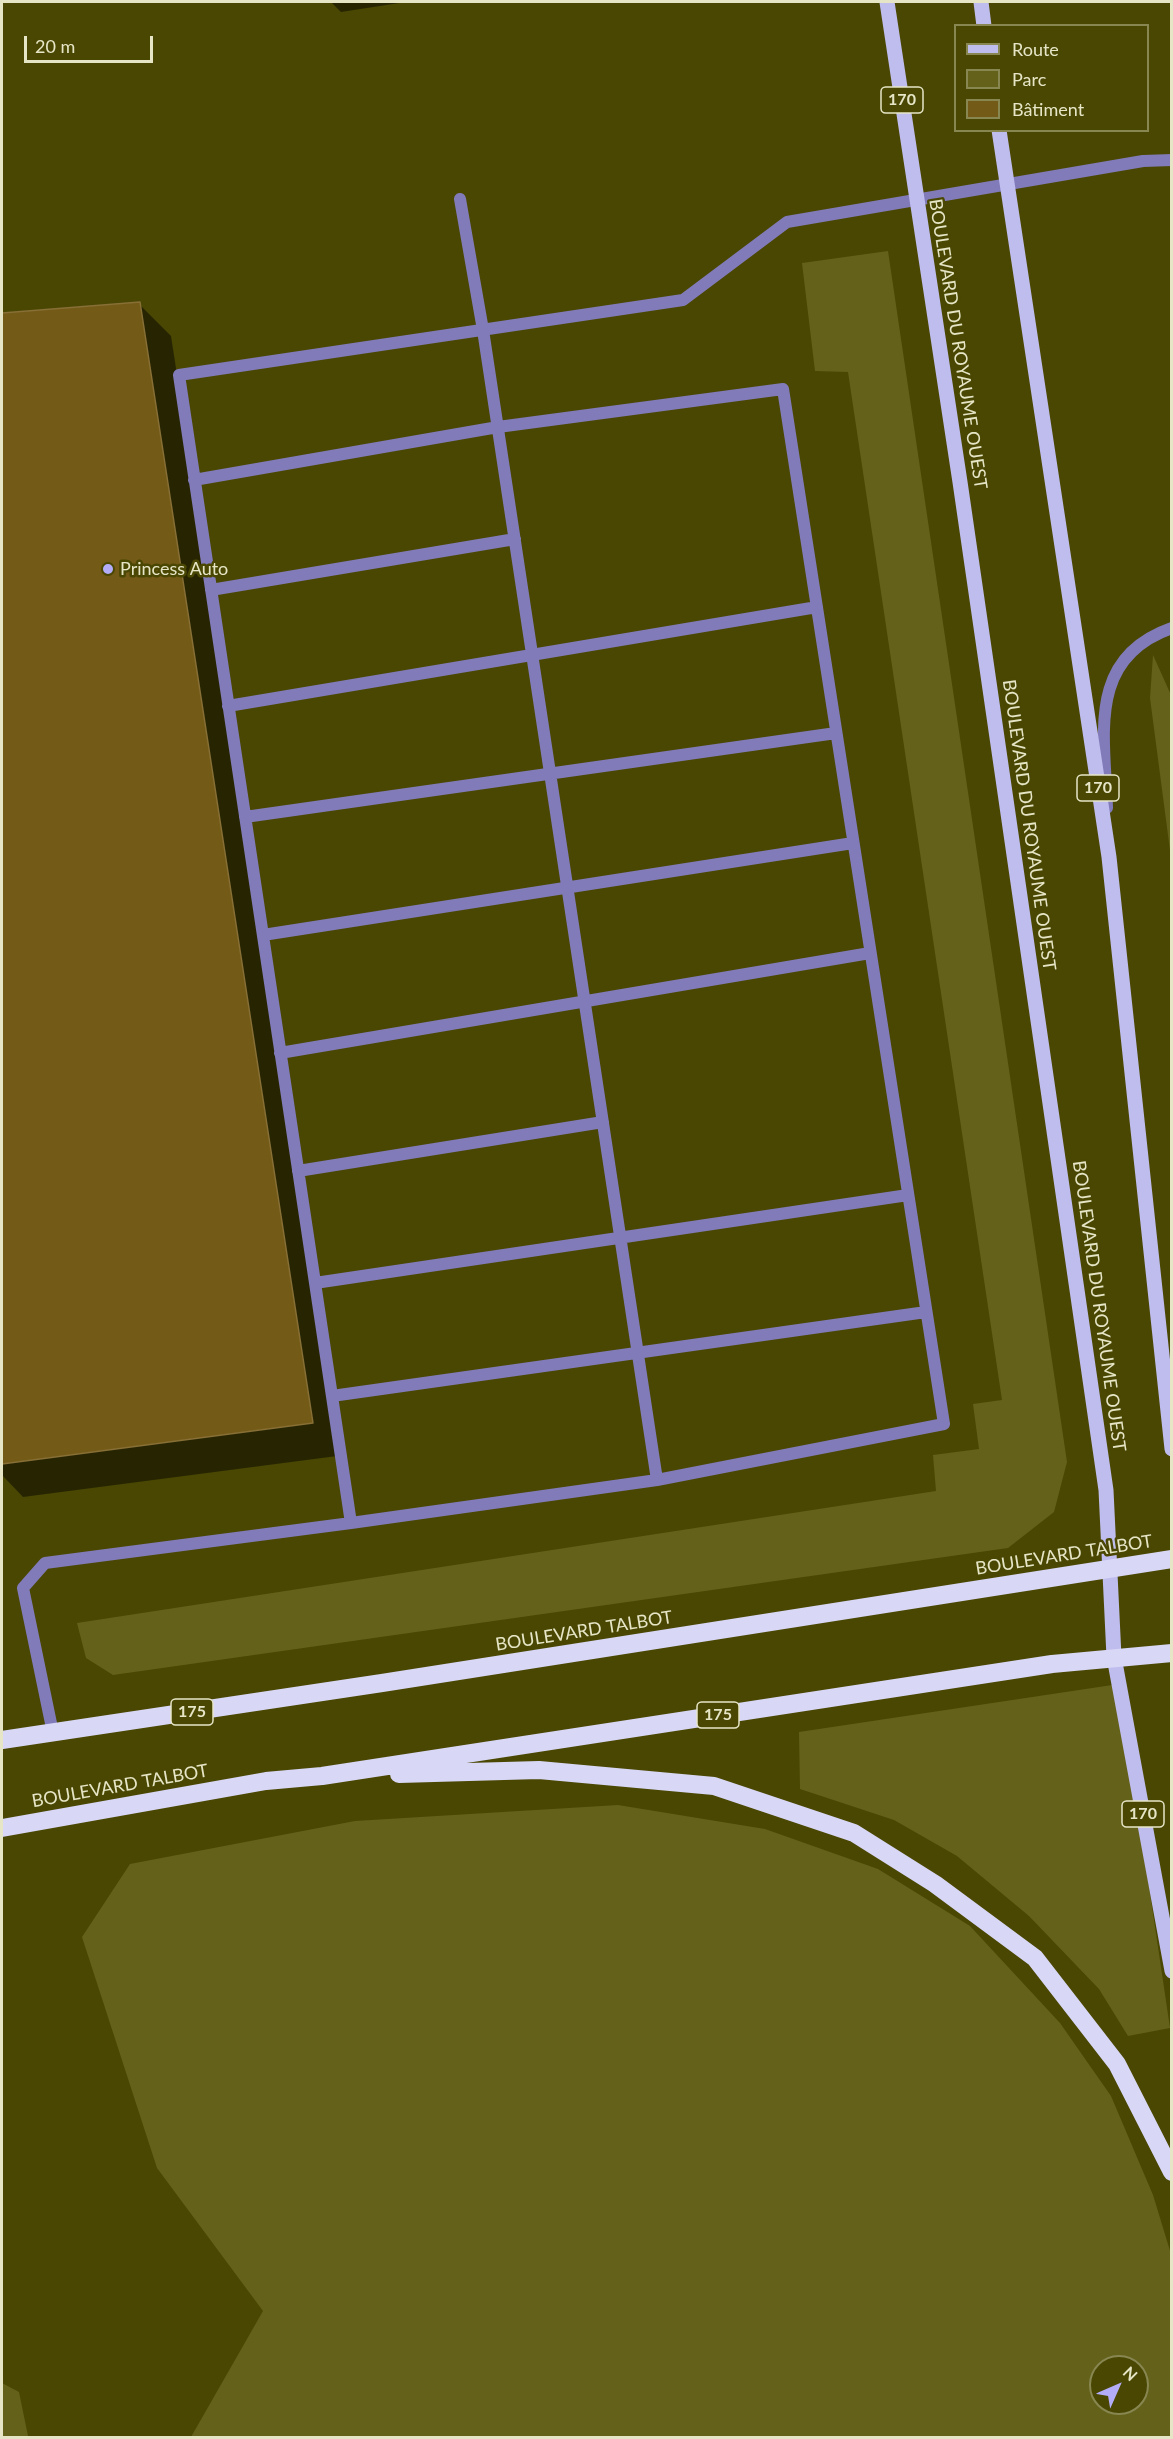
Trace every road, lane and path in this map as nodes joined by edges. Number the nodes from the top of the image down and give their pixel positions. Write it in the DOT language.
graph roads {
  1 [pos="886,2"];
  2 [pos="981,2"];
  3 [pos="984,24"];
  4 [pos="999,132"];
  5 [pos="1172,160"];
  6 [pos="1007,184"];
  7 [pos="917,198"];
  8 [pos="460,199"];
  9 [pos="483,330"];
  10 [pos="498,427"];
  11 [pos="194,480"];
  12 [pos="515,539"];
  13 [pos="211,590"];
  14 [pos="816,607"];
  15 [pos="1172,628"];
  16 [pos="532,655"];
  17 [pos="228,706"];
  18 [pos="836,733"];
  19 [pos="550,774"];
  20 [pos="245,817"];
  21 [pos="853,843"];
  22 [pos="1109,857"];
  23 [pos="568,888"];
  24 [pos="262,935"];
  25 [pos="870,953"];
  26 [pos="585,1002"];
  27 [pos="280,1053"];
  28 [pos="603,1122"];
  29 [pos="298,1171"];
  30 [pos="908,1195"];
  31 [pos="621,1237"];
  32 [pos="315,1283"];
  33 [pos="926,1312"];
  34 [pos="638,1353"];
  35 [pos="332,1396"];
  36 [pos="1172,1449"];
  37 [pos="657,1480"];
  38 [pos="351,1523"];
  39 [pos="1172,1558"];
  40 [pos="1109,1569"];
  41 [pos="1172,1653"];
  42 [pos="1114,1657"];
  43 [pos="53,1732"];
  44 [pos="2,1740"];
  45 [pos="322,1776"];
  46 [pos="2,1828"];
  47 [pos="1172,1971"];
  48 [pos="1172,2172"];
  1 -- 7 [label="main road, BOULEVARD DU ROYAUME OUEST / 170"];
  2 -- 3 [label="main road"];
  4 -- 6 [label="main road, 170"];
  5 -- 6 [label="lane"];
  6 -- 7 [label="lane"];
  6 -- 22 [label="main road, 170"];
  7 -- 9 [label="lane"];
  7 -- 40 [label="main road, BOULEVARD DU ROYAUME OUEST / 170"];
  8 -- 9 [label="lane"];
  9 -- 10 [label="lane"];
  9 -- 11 [label="lane"];
  10 -- 11 [label="lane"];
  10 -- 12 [label="lane"];
  10 -- 14 [label="lane"];
  11 -- 13 [label="lane"];
  12 -- 13 [label="lane"];
  12 -- 16 [label="lane"];
  13 -- 17 [label="lane"];
  14 -- 16 [label="lane"];
  14 -- 18 [label="lane"];
  15 -- 22 [label="lane"];
  16 -- 17 [label="lane"];
  16 -- 19 [label="lane"];
  17 -- 20 [label="lane"];
  18 -- 19 [label="lane"];
  18 -- 21 [label="lane"];
  19 -- 20 [label="lane"];
  19 -- 23 [label="lane"];
  20 -- 24 [label="lane"];
  21 -- 23 [label="lane"];
  21 -- 25 [label="lane"];
  22 -- 36 [label="main road, 170"];
  23 -- 24 [label="lane"];
  23 -- 26 [label="lane"];
  24 -- 27 [label="lane"];
  25 -- 26 [label="lane"];
  25 -- 30 [label="lane"];
  26 -- 27 [label="lane"];
  26 -- 28 [label="lane"];
  27 -- 29 [label="lane"];
  28 -- 29 [label="lane"];
  28 -- 31 [label="lane"];
  29 -- 32 [label="lane"];
  30 -- 31 [label="lane"];
  30 -- 33 [label="lane"];
  31 -- 32 [label="lane"];
  31 -- 34 [label="lane"];
  32 -- 35 [label="lane"];
  33 -- 34 [label="lane"];
  33 -- 37 [label="lane"];
  34 -- 35 [label="lane"];
  34 -- 37 [label="lane"];
  35 -- 38 [label="lane"];
  37 -- 38 [label="lane"];
  38 -- 43 [label="lane"];
  39 -- 40 [label="highway, BOULEVARD TALBOT / 175"];
  40 -- 42 [label="main road, BOULEVARD DU ROYAUME OUEST / 170"];
  40 -- 43 [label="highway, BOULEVARD TALBOT / 175"];
  41 -- 42 [label="highway, BOULEVARD TALBOT / 175"];
  42 -- 45 [label="highway, BOULEVARD TALBOT / 175"];
  42 -- 47 [label="main road, 170"];
  43 -- 44 [label="highway, BOULEVARD TALBOT / 175"];
  45 -- 46 [label="highway, BOULEVARD TALBOT / 175"];
  45 -- 48 [label="highway"];
}
